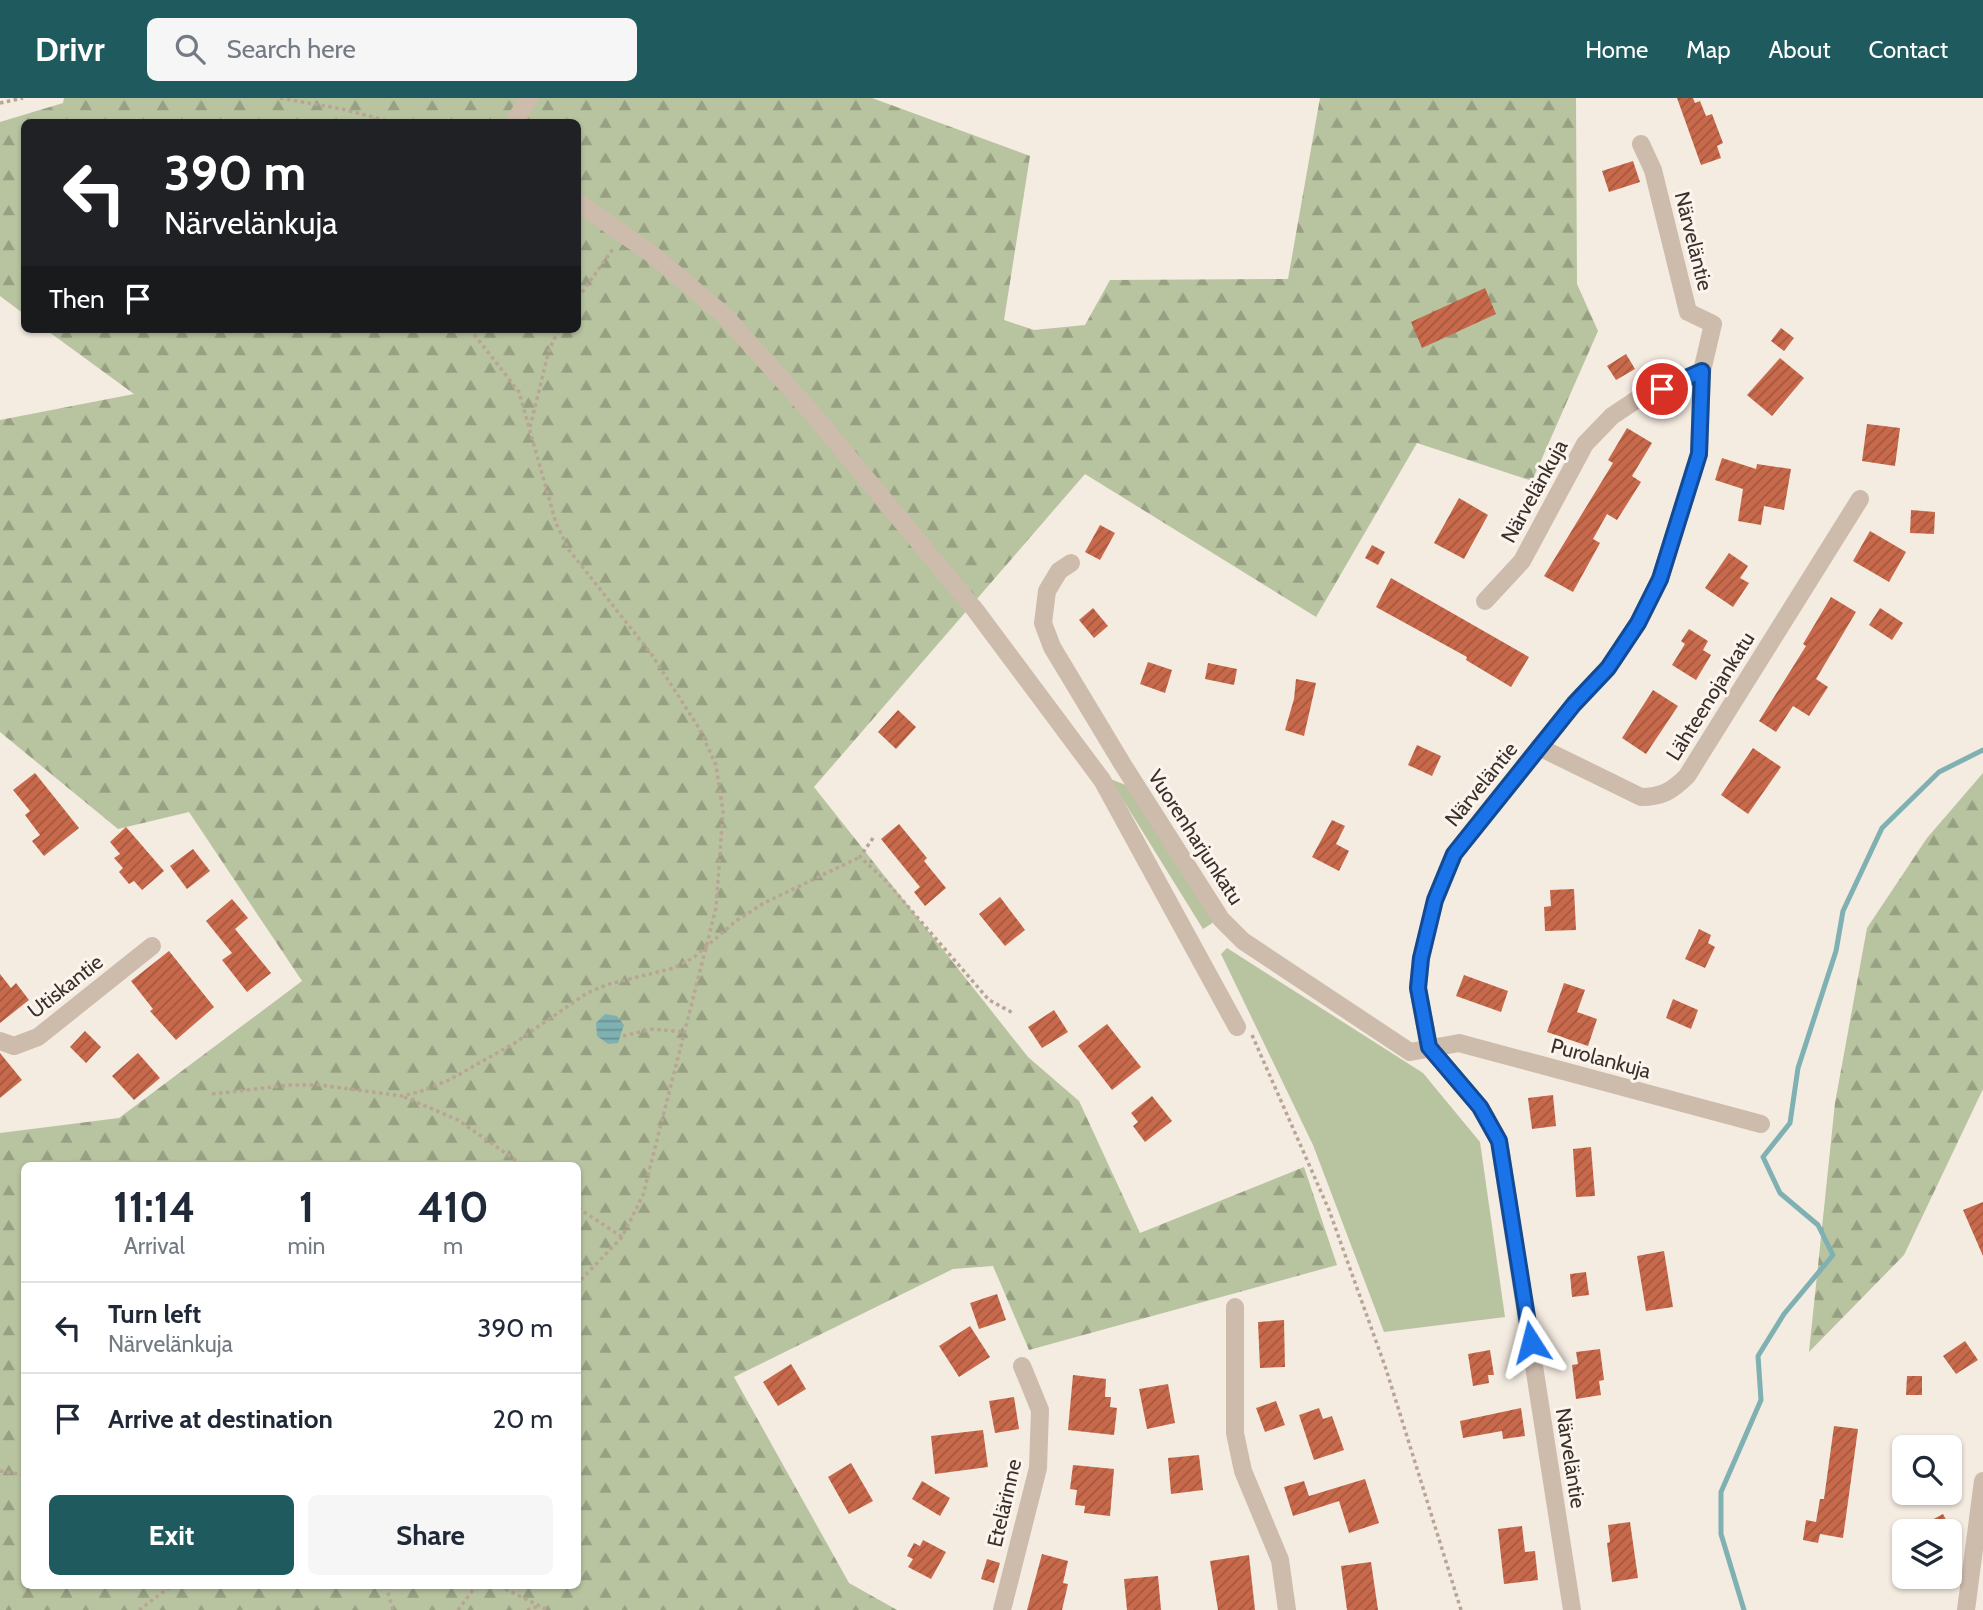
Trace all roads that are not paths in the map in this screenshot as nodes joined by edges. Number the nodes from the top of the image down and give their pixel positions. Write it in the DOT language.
graph roads {
  1 [pos="529,98"];
  2 [pos="516,119"];
  3 [pos="1641,144"];
  4 [pos="581,206"];
  5 [pos="1702,371"];
  6 [pos="1860,499"];
  7 [pos="1071,563"];
  8 [pos="1485,601"];
  9 [pos="1539,747"];
  10 [pos="152,946"];
  11 [pos="1245,1031"];
  12 [pos="0,1041"];
  13 [pos="1429,1047"];
  14 [pos="1761,1124"];
  15 [pos="1235,1307"];
  16 [pos="1022,1366"];
  17 [pos="1983,1482"];
  18 [pos="1002,1610"];
  19 [pos="1287,1610"];
  20 [pos="1572,1610"];
  21 [pos="1966,1610"];
  1 -- 2 [label="street"];
  3 -- 5 [label="street, Närveläntie"];
  4 -- 11 [label="street"];
  5 -- 8 [label="street, Närvelänkuja"];
  5 -- 9 [label="street, Närveläntie"];
  6 -- 9 [label="street, Lähteenojankatu"];
  7 -- 13 [label="street, Vuorenharjunkatu"];
  9 -- 13 [label="street, Närveläntie"];
  10 -- 12 [label="street, Utiskantie"];
  13 -- 14 [label="street, Purolankuja"];
  13 -- 20 [label="street, Närveläntie"];
  15 -- 19 [label="street"];
  16 -- 18 [label="street, Etelärinne"];
  17 -- 21 [label="street"];
}
